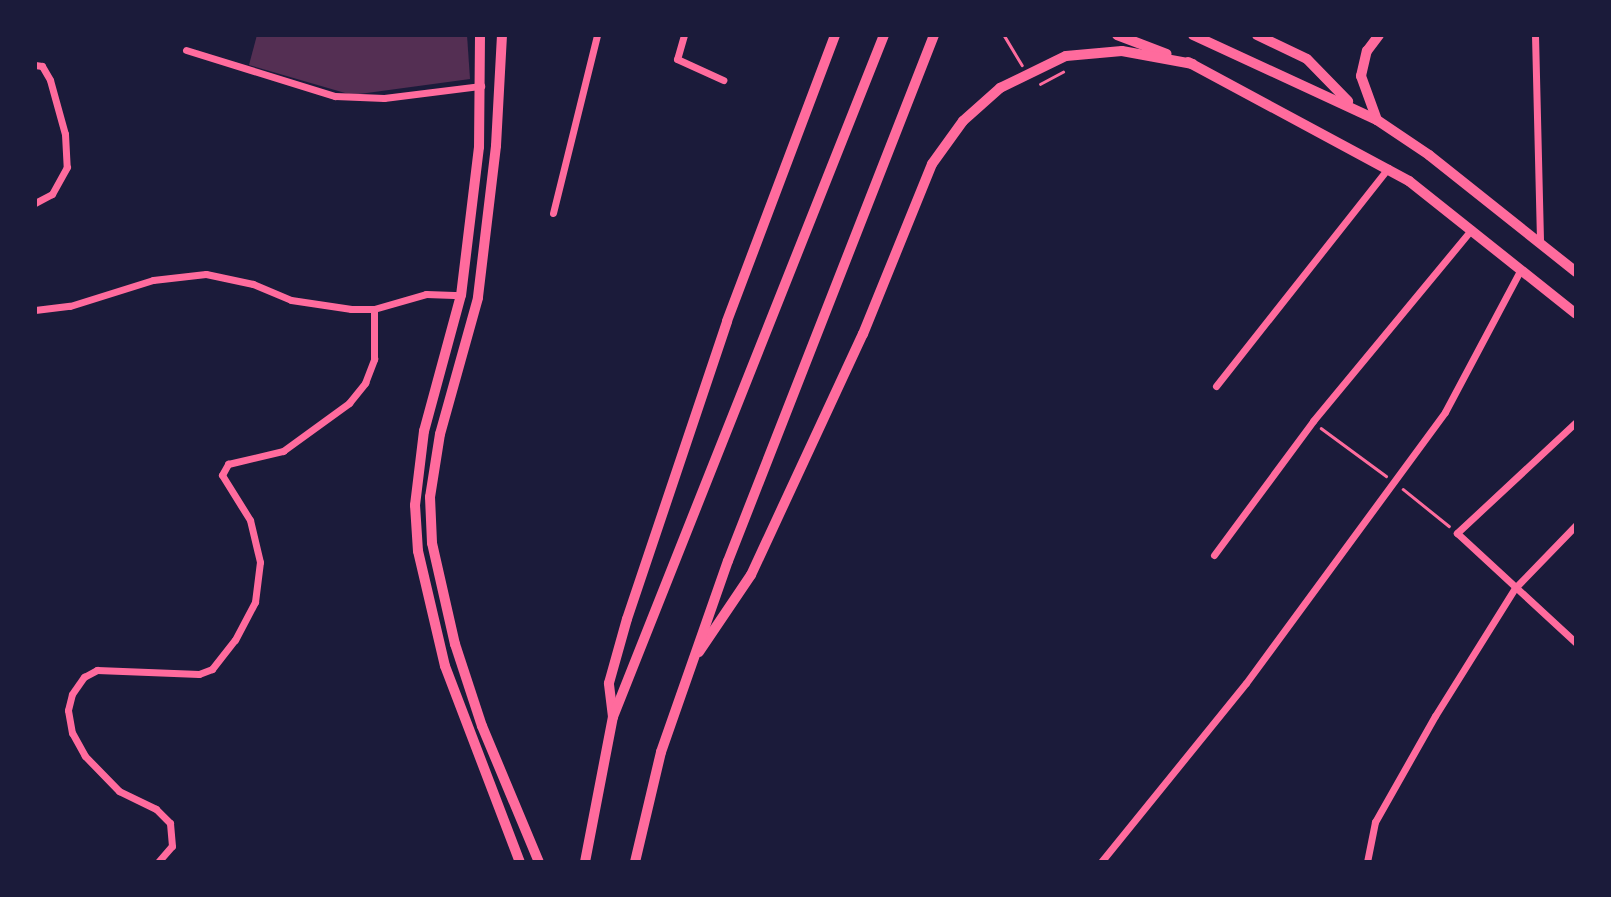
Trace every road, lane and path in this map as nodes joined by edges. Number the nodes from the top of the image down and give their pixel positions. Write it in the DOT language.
graph roads {
  1 [pos="480,35"];
  2 [pos="502,35"];
  3 [pos="597,35"];
  4 [pos="684,35"];
  5 [pos="835,35"];
  6 [pos="884,35"];
  7 [pos="1004,35"];
  8 [pos="1117,35"];
  9 [pos="1193,35"];
  10 [pos="1257,35"];
  11 [pos="1379,35"];
  12 [pos="1535,35"];
  13 [pos="933,40"];
  14 [pos="186,50"];
  15 [pos="1193,64"];
  16 [pos="35,65"];
  17 [pos="1064,75"];
  18 [pos="1028,76"];
  19 [pos="723,80"];
  20 [pos="481,86"];
  21 [pos="1034,87"];
  22 [pos="1353,105"];
  23 [pos="1377,120"];
  24 [pos="1388,168"];
  25 [pos="35,202"];
  26 [pos="553,213"];
  27 [pos="1472,228"];
  28 [pos="1540,242"];
  29 [pos="1521,269"];
  30 [pos="1576,272"];
  31 [pos="461,295"];
  32 [pos="374,309"];
  33 [pos="35,310"];
  34 [pos="1576,314"];
  35 [pos="1216,386"];
  36 [pos="1313,421"];
  37 [pos="1576,422"];
  38 [pos="1394,482"];
  39 [pos="1576,525"];
  40 [pos="1457,533"];
  41 [pos="1213,555"];
  42 [pos="1515,588"];
  43 [pos="1576,643"];
  44 [pos="699,652"];
  45 [pos="613,717"];
  46 [pos="158,862"];
  47 [pos="520,862"];
  48 [pos="539,862"];
  49 [pos="584,862"];
  50 [pos="635,862"];
  51 [pos="1101,862"];
  52 [pos="1367,862"];
  1 -- 20 [label="main road"];
  2 -- 48 [label="main road"];
  3 -- 26 [label="street"];
  4 -- 19 [label="street"];
  5 -- 45 [label="main road"];
  6 -- 45 [label="main road"];
  7 -- 18 [label="path"];
  8 -- 15 [label="main road"];
  9 -- 22 [label="main road"];
  10 -- 22 [label="main road"];
  11 -- 23 [label="main road"];
  12 -- 28 [label="street"];
  13 -- 44 [label="main road"];
  14 -- 20 [label="street"];
  15 -- 24 [label="main road"];
  15 -- 44 [label="main road"];
  16 -- 25 [label="street"];
  17 -- 21 [label="path"];
  20 -- 31 [label="main road"];
  22 -- 23 [label="main road"];
  23 -- 28 [label="main road"];
  24 -- 27 [label="main road"];
  24 -- 35 [label="street"];
  27 -- 29 [label="main road"];
  27 -- 36 [label="street"];
  28 -- 30 [label="main road"];
  29 -- 34 [label="main road"];
  29 -- 38 [label="street"];
  31 -- 32 [label="street"];
  31 -- 47 [label="main road"];
  32 -- 33 [label="street"];
  32 -- 46 [label="street"];
  36 -- 38 [label="path"];
  36 -- 41 [label="street"];
  37 -- 40 [label="street"];
  38 -- 40 [label="path"];
  38 -- 51 [label="street"];
  39 -- 42 [label="street"];
  40 -- 42 [label="street"];
  42 -- 43 [label="street"];
  42 -- 52 [label="street"];
  44 -- 50 [label="main road"];
  45 -- 49 [label="main road"];
}
